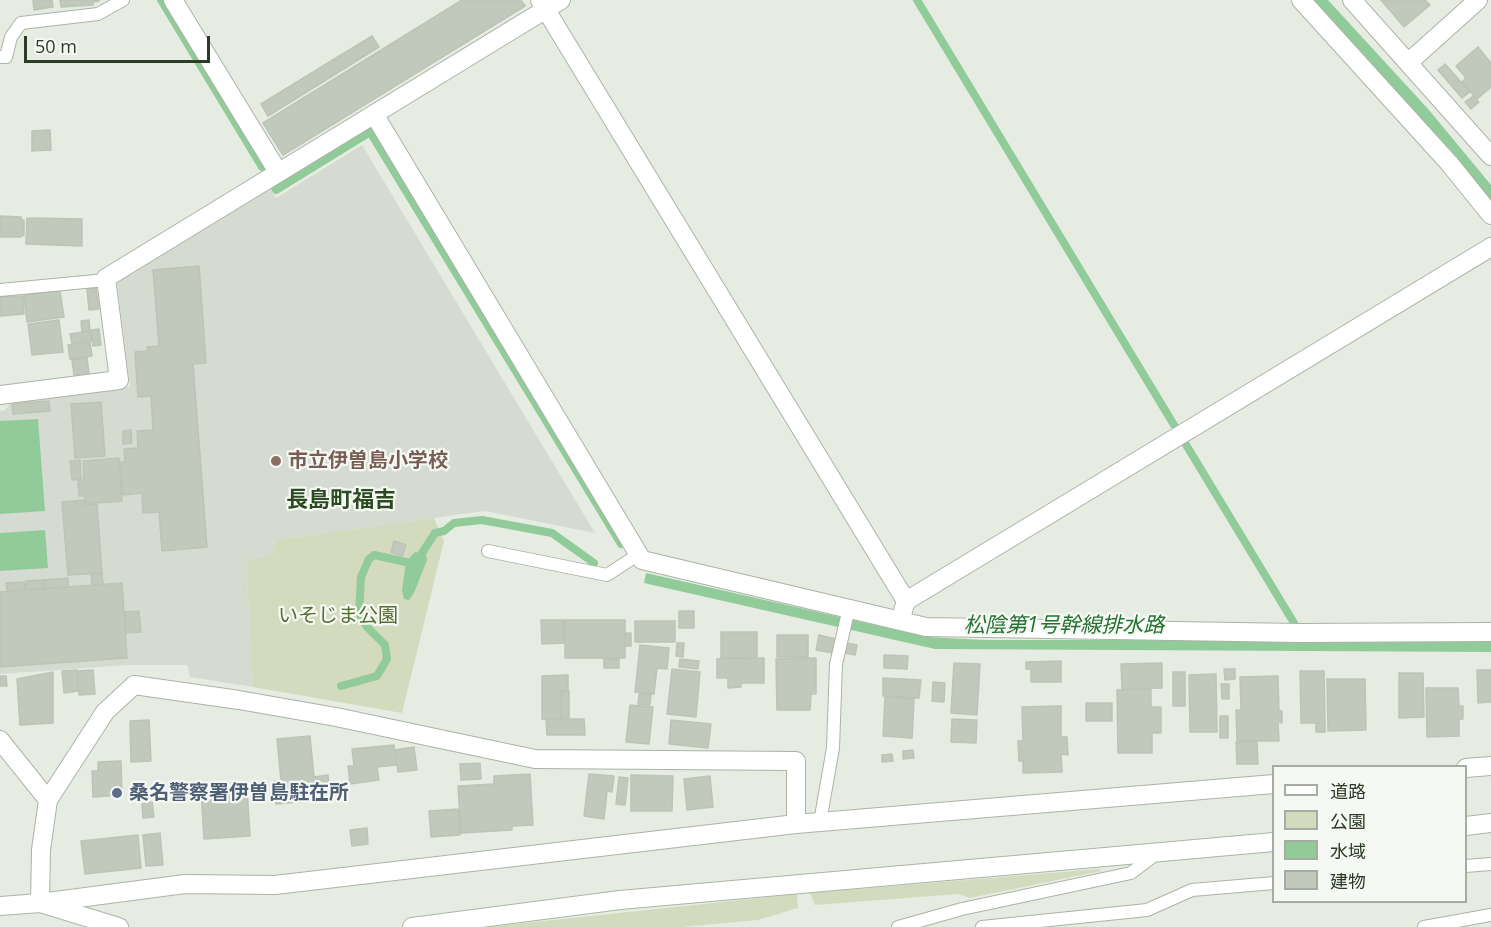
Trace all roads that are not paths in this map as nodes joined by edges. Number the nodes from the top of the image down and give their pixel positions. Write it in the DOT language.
graph roads {
  1 [pos="123,0"];
  2 [pos="173,0"];
  3 [pos="1301,0"];
  4 [pos="1352,0"];
  5 [pos="1478,0"];
  6 [pos="549,3"];
  7 [pos="0,57"];
  8 [pos="1409,62"];
  9 [pos="374,114"];
  10 [pos="1491,156"];
  11 [pos="278,172"];
  12 [pos="1491,214"];
  13 [pos="1491,247"];
  14 [pos="106,280"];
  15 [pos="0,290"];
  16 [pos="0,395"];
  17 [pos="488,551"];
  18 [pos="639,554"];
  19 [pos="906,601"];
  20 [pos="848,612"];
  21 [pos="900,621"];
  22 [pos="1491,632"];
  23 [pos="0,740"];
  24 [pos="1491,766"];
  25 [pos="1467,768"];
  26 [pos="1272,784"];
  27 [pos="48,800"];
  28 [pos="820,822"];
  29 [pos="1491,823"];
  30 [pos="796,824"];
  31 [pos="1467,826"];
  32 [pos="1272,842"];
  33 [pos="1160,851"];
  34 [pos="1491,864"];
  35 [pos="1467,867"];
  36 [pos="1272,883"];
  37 [pos="40,903"];
  38 [pos="0,906"];
  39 [pos="1491,915"];
  40 [pos="119,927"];
  41 [pos="412,927"];
  42 [pos="898,927"];
  43 [pos="982,927"];
  44 [pos="1424,927"];
  1 -- 7 [label="lane"];
  2 -- 11 [label="street"];
  3 -- 12 [label="street"];
  4 -- 8 [label="street"];
  5 -- 8 [label="street"];
  6 -- 9 [label="street"];
  6 -- 19 [label="street"];
  8 -- 10 [label="street"];
  9 -- 11 [label="street"];
  9 -- 18 [label="street"];
  11 -- 14 [label="street"];
  13 -- 19 [label="street"];
  14 -- 15 [label="lane"];
  14 -- 16 [label="street"];
  17 -- 18 [label="lane"];
  18 -- 20 [label="street"];
  19 -- 21 [label="street"];
  20 -- 21 [label="street"];
  20 -- 28 [label="lane"];
  21 -- 22 [label="street"];
  23 -- 27 [label="street"];
  24 -- 25 [label="street"];
  26 -- 28 [label="street"];
  27 -- 30 [label="street"];
  27 -- 37 [label="street"];
  28 -- 30 [label="street"];
  29 -- 31 [label="street"];
  30 -- 37 [label="street"];
  32 -- 33 [label="street"];
  33 -- 41 [label="street"];
  33 -- 42 [label="lane"];
  34 -- 35 [label="lane"];
  36 -- 43 [label="lane"];
  37 -- 38 [label="street"];
  37 -- 40 [label="street"];
  39 -- 44 [label="lane"];
}
